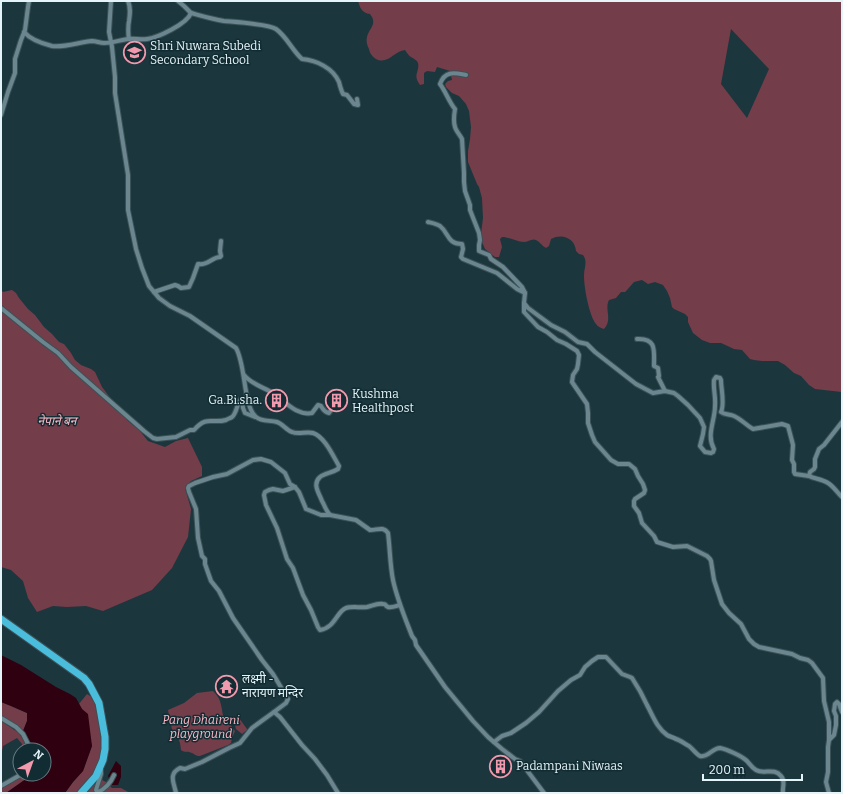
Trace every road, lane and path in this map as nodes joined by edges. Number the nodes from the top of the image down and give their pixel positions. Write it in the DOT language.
graph roads {
  1 [pos="29,1"];
  2 [pos="111,1"];
  3 [pos="128,1"];
  4 [pos="178,1"];
  5 [pos="191,13"];
  6 [pos="24,32"];
  7 [pos="129,39"];
  8 [pos="110,42"];
  9 [pos="466,75"];
  10 [pos="357,99"];
  11 [pos="1,115"];
  12 [pos="428,222"];
  13 [pos="221,241"];
  14 [pos="154,292"];
  15 [pos="525,293"];
  16 [pos="524,303"];
  17 [pos="1,308"];
  18 [pos="637,339"];
  19 [pos="244,375"];
  20 [pos="665,391"];
  21 [pos="332,410"];
  22 [pos="256,417"];
  23 [pos="842,422"];
  24 [pos="809,476"];
  25 [pos="295,487"];
  26 [pos="842,497"];
  27 [pos="330,515"];
  28 [pos="400,605"];
  29 [pos="1,619"];
  30 [pos="274,712"];
  31 [pos="842,712"];
  32 [pos="1,718"];
  33 [pos="830,740"];
  34 [pos="26,742"];
  35 [pos="494,742"];
  36 [pos="103,760"];
  37 [pos="114,775"];
  38 [pos="12,780"];
  39 [pos="1,786"];
  40 [pos="82,793"];
  41 [pos="176,793"];
  42 [pos="338,793"];
  43 [pos="544,793"];
  44 [pos="783,793"];
  45 [pos="829,793"];
  1 -- 6 [label="street"];
  2 -- 8 [label="street"];
  3 -- 7 [label="street"];
  4 -- 5 [label="street"];
  5 -- 7 [label="street"];
  5 -- 10 [label="street"];
  6 -- 8 [label="street"];
  6 -- 11 [label="street"];
  7 -- 8 [label="street"];
  8 -- 14 [label="street"];
  9 -- 15 [label="street"];
  12 -- 15 [label="street"];
  13 -- 14 [label="street"];
  14 -- 19 [label="street"];
  15 -- 16 [label="street"];
  16 -- 20 [label="street"];
  16 -- 33 [label="street"];
  17 -- 22 [label="street"];
  18 -- 20 [label="street"];
  19 -- 21 [label="street"];
  19 -- 22 [label="street"];
  20 -- 24 [label="street"];
  22 -- 27 [label="street"];
  23 -- 24 [label="street"];
  24 -- 26 [label="street"];
  25 -- 27 [label="street"];
  25 -- 28 [label="street"];
  25 -- 30 [label="street"];
  27 -- 28 [label="street"];
  28 -- 35 [label="street"];
  29 -- 36 [label="highway"];
  30 -- 41 [label="street"];
  30 -- 42 [label="street"];
  31 -- 33 [label="street"];
  32 -- 34 [label="street"];
  33 -- 45 [label="street"];
  35 -- 43 [label="street"];
  35 -- 44 [label="street"];
  36 -- 37 [label="street"];
  36 -- 40 [label="highway"];
  38 -- 39 [label="street"];
}
